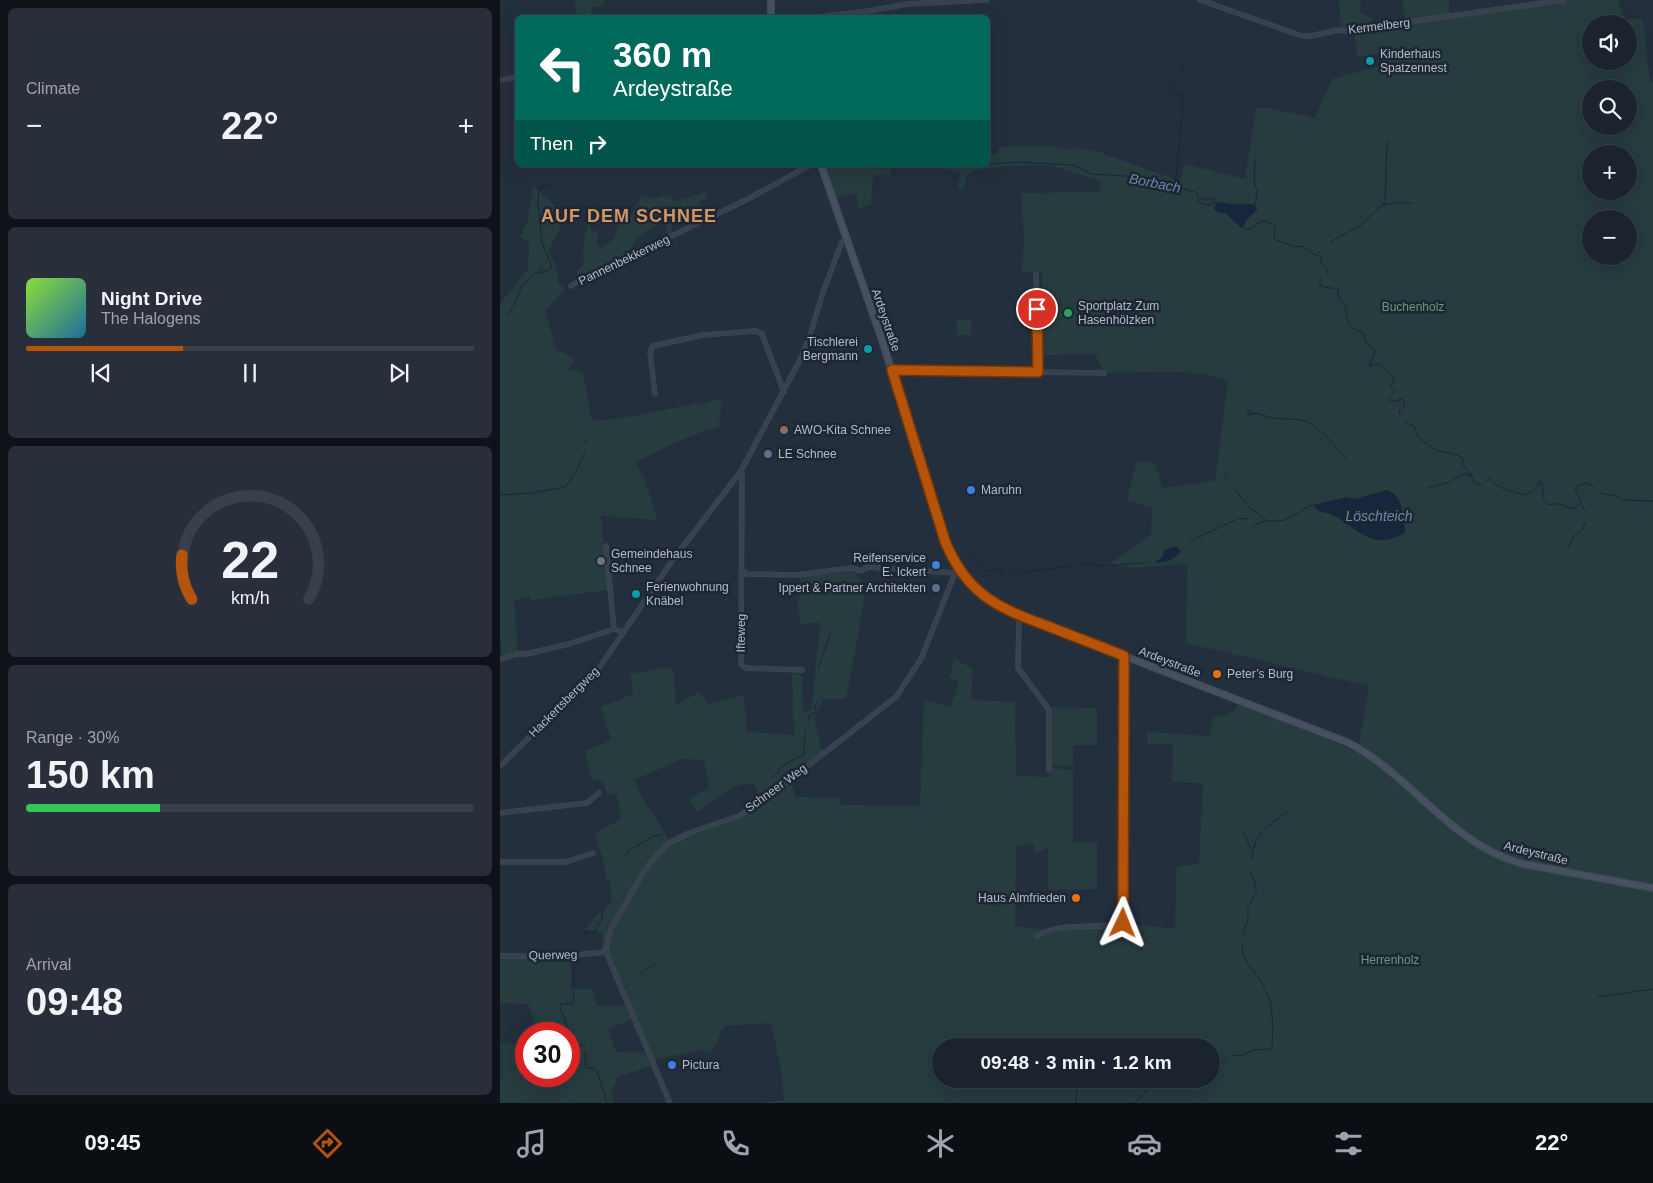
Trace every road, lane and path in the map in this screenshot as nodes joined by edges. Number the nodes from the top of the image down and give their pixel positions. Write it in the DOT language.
graph roads {
  1 [pos="771,0"];
  2 [pos="988,0"];
  3 [pos="1200,0"];
  4 [pos="1564,0"];
  5 [pos="771,15"];
  6 [pos="836,15"];
  7 [pos="515,78"];
  8 [pos="500,80"];
  9 [pos="806,167"];
  10 [pos="822,167"];
  11 [pos="847,240"];
  12 [pos="1036,274"];
  13 [pos="571,286"];
  14 [pos="892,370"];
  15 [pos="1038,372"];
  16 [pos="1104,373"];
  17 [pos="784,392"];
  18 [pos="655,394"];
  19 [pos="741,471"];
  20 [pos="606,546"];
  21 [pos="742,570"];
  22 [pos="957,571"];
  23 [pos="1021,616"];
  24 [pos="614,629"];
  25 [pos="622,632"];
  26 [pos="1124,656"];
  27 [pos="501,659"];
  28 [pos="802,670"];
  29 [pos="500,766"];
  30 [pos="1049,770"];
  31 [pos="599,793"];
  32 [pos="500,813"];
  33 [pos="592,853"];
  34 [pos="500,862"];
  35 [pos="1653,888"];
  36 [pos="1037,936"];
  37 [pos="606,952"];
  38 [pos="500,956"];
  39 [pos="670,1103"];
  1 -- 5 [label="main road"];
  2 -- 6 [label="street"];
  3 -- 4 [label="street, Kermelberg"];
  7 -- 8 [label="street"];
  9 -- 13 [label="street, Pannenbekkerweg"];
  10 -- 11 [label="main road, Ardeystraße"];
  11 -- 14 [label="main road, Ardeystraße"];
  11 -- 17 [label="street, Hackertsbergweg"];
  12 -- 15 [label="street"];
  14 -- 15 [label="street"];
  14 -- 22 [label="main road, Ardeystraße"];
  15 -- 16 [label="street"];
  17 -- 18 [label="street"];
  17 -- 19 [label="street, Hackertsbergweg"];
  19 -- 21 [label="street"];
  19 -- 25 [label="street, Hackertsbergweg"];
  20 -- 24 [label="street"];
  21 -- 22 [label="street"];
  21 -- 28 [label="street, Ifteweg"];
  22 -- 23 [label="main road, Ardeystraße"];
  22 -- 37 [label="street, Schneer Weg"];
  23 -- 26 [label="main road, Ardeystraße"];
  23 -- 30 [label="street"];
  24 -- 25 [label="street"];
  24 -- 27 [label="street"];
  25 -- 29 [label="street, Hackertsbergweg"];
  26 -- 35 [label="main road, Ardeystraße"];
  26 -- 36 [label="street"];
  31 -- 32 [label="street"];
  33 -- 34 [label="street"];
  37 -- 38 [label="street, Querweg"];
  37 -- 39 [label="street"];
}
